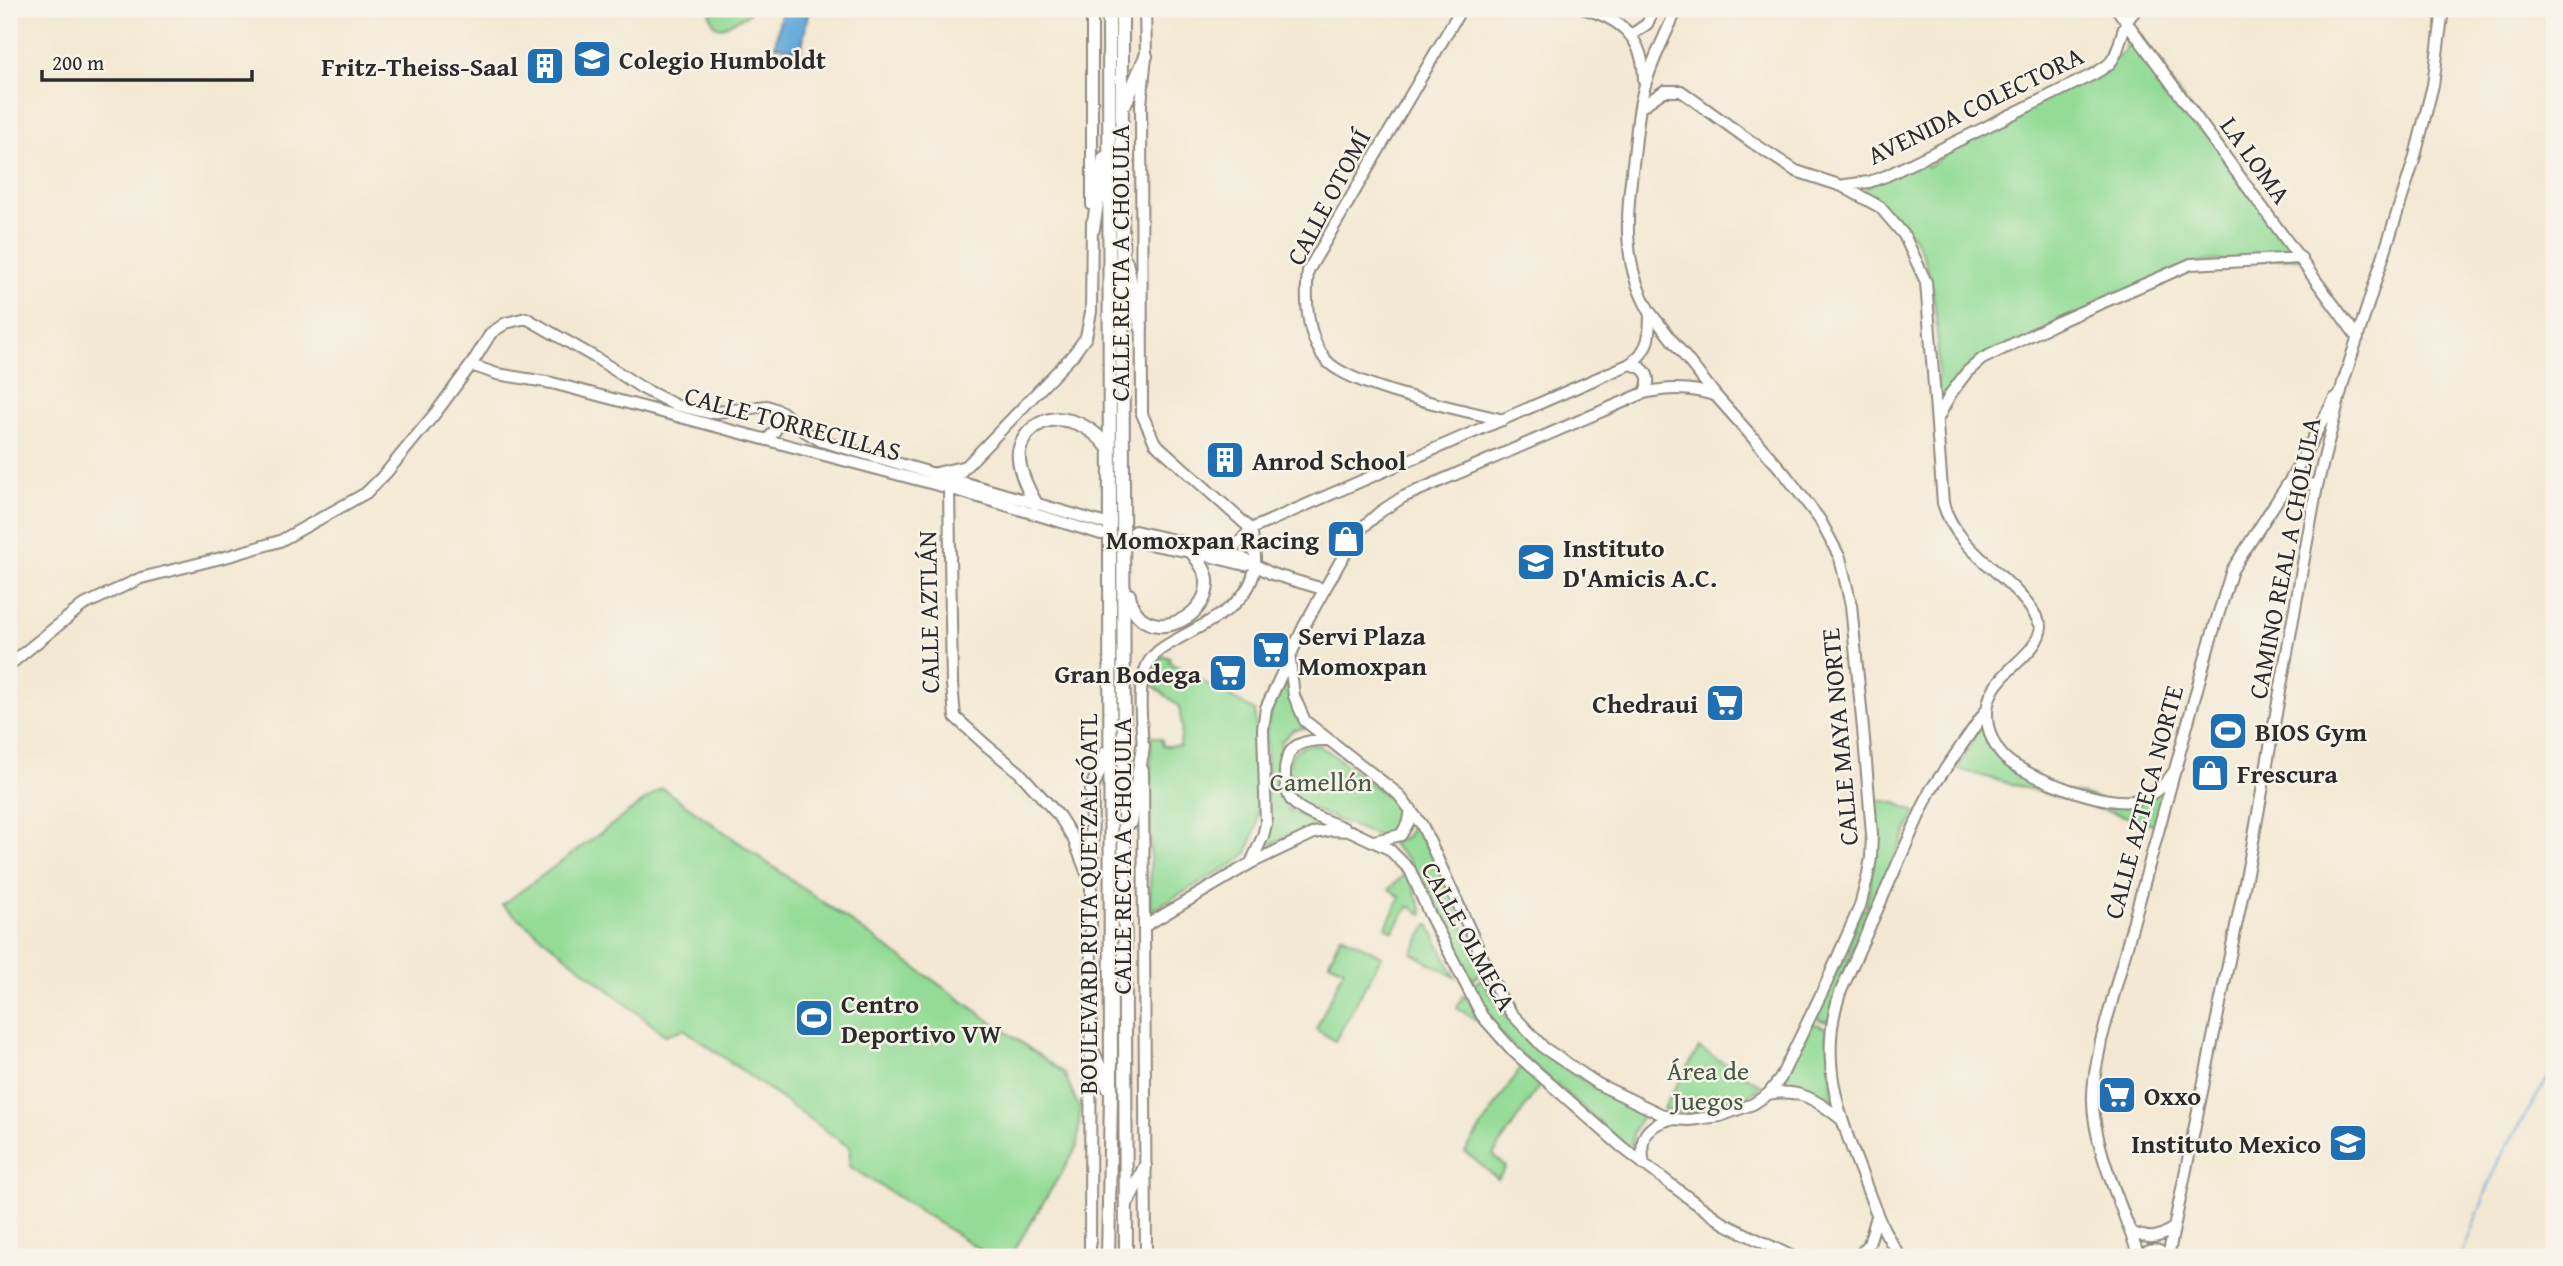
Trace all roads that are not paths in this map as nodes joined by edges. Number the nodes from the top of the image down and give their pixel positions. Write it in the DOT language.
graph roads {
  1 [pos="1092,9"];
  2 [pos="1102,9"];
  3 [pos="1109,9"];
  4 [pos="1122,9"];
  5 [pos="1145,9"];
  6 [pos="1461,9"];
  7 [pos="1585,9"];
  8 [pos="1654,9"];
  9 [pos="1677,9"];
  10 [pos="2117,9"];
  11 [pos="2443,9"];
  12 [pos="2134,10"];
  13 [pos="2125,20"];
  14 [pos="1631,35"];
  15 [pos="1109,38"];
  16 [pos="1146,56"];
  17 [pos="1644,86"];
  18 [pos="1641,107"];
  19 [pos="1122,111"];
  20 [pos="1110,119"];
  21 [pos="1842,186"];
  22 [pos="1093,229"];
  23 [pos="1121,239"];
  24 [pos="2301,258"];
  25 [pos="1650,312"];
  26 [pos="1141,327"];
  27 [pos="2358,338"];
  28 [pos="1630,364"];
  29 [pos="471,365"];
  30 [pos="2343,383"];
  31 [pos="1644,393"];
  32 [pos="1717,397"];
  33 [pos="735,409"];
  34 [pos="782,412"];
  35 [pos="1503,420"];
  36 [pos="1937,420"];
  37 [pos="733,431"];
  38 [pos="768,440"];
  39 [pos="1109,449"];
  40 [pos="965,466"];
  41 [pos="932,474"];
  42 [pos="2291,479"];
  43 [pos="950,484"];
  44 [pos="2317,486"];
  45 [pos="1036,504"];
  46 [pos="1251,528"];
  47 [pos="1111,551"];
  48 [pos="1221,551"];
  49 [pos="1192,552"];
  50 [pos="1255,566"];
  51 [pos="1125,571"];
  52 [pos="1272,574"];
  53 [pos="1248,587"];
  54 [pos="1323,589"];
  55 [pos="1290,661"];
  56 [pos="9,665"];
  57 [pos="1987,709"];
  58 [pos="1327,740"];
  59 [pos="1109,746"];
  60 [pos="1143,746"];
  61 [pos="2177,767"];
  62 [pos="1411,809"];
  63 [pos="1351,831"];
  64 [pos="1374,841"];
  65 [pos="1125,860"];
  66 [pos="1251,863"];
  67 [pos="1091,884"];
  68 [pos="1145,926"];
  69 [pos="1826,984"];
  70 [pos="1840,993"];
  71 [pos="1812,1015"];
  72 [pos="1832,1024"];
  73 [pos="1090,1045"];
  74 [pos="1768,1094"];
  75 [pos="1111,1095"];
  76 [pos="1671,1119"];
  77 [pos="1841,1119"];
  78 [pos="1644,1165"];
  79 [pos="1145,1167"];
  80 [pos="1126,1205"];
  81 [pos="1877,1216"];
  82 [pos="2173,1228"];
  83 [pos="2131,1232"];
  84 [pos="1090,1257"];
  85 [pos="1108,1257"];
  86 [pos="1126,1257"];
  87 [pos="1146,1257"];
  88 [pos="1793,1257"];
  89 [pos="1858,1257"];
  90 [pos="1901,1257"];
  91 [pos="2139,1257"];
  92 [pos="2167,1257"];
  1 -- 22 [label="street"];
  2 -- 15 [label="main road"];
  3 -- 15 [label="main road, CALLE RECTA A CHOLULA"];
  4 -- 19 [label="main road, CALLE RECTA A CHOLULA"];
  5 -- 16 [label="street, CALLE RECTA A CHOLULA"];
  6 -- 35 [label="street, CALLE OTOMÍ"];
  7 -- 14 [label="street"];
  8 -- 14 [label="street"];
  9 -- 17 [label="street"];
  10 -- 13 [label="street, LA LOMA"];
  11 -- 27 [label="street, CAMINO REAL A CHOLULA"];
  12 -- 13 [label="street"];
  13 -- 21 [label="street, AVENIDA COLECTORA"];
  13 -- 24 [label="street, LA LOMA"];
  14 -- 17 [label="street"];
  15 -- 20 [label="main road, CALLE RECTA A CHOLULA"];
  16 -- 19 [label="main road"];
  16 -- 26 [label="street, CALLE RECTA A CHOLULA"];
  17 -- 18 [label="street, CALLE MAYA NORTE"];
  18 -- 21 [label="street"];
  18 -- 25 [label="street, CALLE MAYA NORTE"];
  19 -- 23 [label="main road, CALLE RECTA A CHOLULA"];
  20 -- 22 [label="main road"];
  20 -- 39 [label="main road, CALLE RECTA A CHOLULA"];
  21 -- 36 [label="street"];
  22 -- 40 [label="street"];
  23 -- 26 [label="main road"];
  23 -- 51 [label="main road, CALLE RECTA A CHOLULA"];
  24 -- 27 [label="street, LA LOMA"];
  24 -- 36 [label="street"];
  25 -- 28 [label="street"];
  25 -- 32 [label="street, CALLE MAYA NORTE"];
  26 -- 46 [label="street, CALLE RECTA A CHOLULA"];
  27 -- 30 [label="street, CAMINO REAL A CHOLULA"];
  28 -- 31 [label="street"];
  28 -- 35 [label="street"];
  29 -- 33 [label="street, CALLE TORRECILLAS"];
  29 -- 37 [label="street, CALLE TORRECILLAS"];
  29 -- 56 [label="street"];
  30 -- 42 [label="street, CALLE AZTECA NORTE"];
  30 -- 44 [label="street, CAMINO REAL A CHOLULA"];
  31 -- 32 [label="street"];
  31 -- 54 [label="street"];
  32 -- 69 [label="street, CALLE MAYA NORTE"];
  33 -- 34 [label="street, CALLE TORRECILLAS"];
  33 -- 37 [label="street"];
  34 -- 38 [label="street"];
  34 -- 41 [label="street, CALLE TORRECILLAS"];
  35 -- 46 [label="street"];
  36 -- 57 [label="street"];
  37 -- 38 [label="street, CALLE TORRECILLAS"];
  38 -- 43 [label="street, CALLE TORRECILLAS"];
  39 -- 45 [label="main road"];
  39 -- 47 [label="main road, CALLE RECTA A CHOLULA"];
  40 -- 41 [label="street"];
  40 -- 43 [label="street"];
  41 -- 43 [label="street, CALLE TORRECILLAS"];
  42 -- 44 [label="street"];
  42 -- 61 [label="street, CALLE AZTECA NORTE"];
  43 -- 45 [label="street, CALLE TORRECILLAS"];
  43 -- 45 [label="street, CALLE TORRECILLAS"];
  43 -- 67 [label="street, CALLE AZTLÁN"];
  44 -- 82 [label="street, CAMINO REAL A CHOLULA"];
  46 -- 48 [label="street"];
  46 -- 50 [label="street, CALLE RECTA A CHOLULA"];
  47 -- 59 [label="main road, BOULEVARD RUTA QUETZALCÓATL"];
  48 -- 49 [label="street"];
  48 -- 50 [label="street"];
  49 -- 50 [label="street"];
  49 -- 51 [label="main road"];
  50 -- 52 [label="street"];
  50 -- 53 [label="street, CALLE RECTA A CHOLULA"];
  51 -- 65 [label="main road, CALLE RECTA A CHOLULA"];
  52 -- 53 [label="street"];
  52 -- 54 [label="street"];
  53 -- 60 [label="street, CALLE RECTA A CHOLULA"];
  54 -- 55 [label="street"];
  55 -- 58 [label="street, CALLE OLMECA"];
  55 -- 66 [label="street"];
  57 -- 61 [label="street"];
  57 -- 70 [label="street"];
  58 -- 62 [label="street, CALLE OLMECA"];
  58 -- 63 [label="street"];
  59 -- 67 [label="main road"];
  59 -- 75 [label="main road, BOULEVARD RUTA QUETZALCÓATL"];
  60 -- 65 [label="main road"];
  60 -- 68 [label="street, CALLE RECTA A CHOLULA"];
  61 -- 83 [label="street, CALLE AZTECA NORTE"];
  62 -- 64 [label="street"];
  62 -- 76 [label="street, CALLE OLMECA"];
  63 -- 64 [label="street, CALLE OLMECA"];
  63 -- 66 [label="street, CALLE OLMECA"];
  64 -- 78 [label="street, CALLE OLMECA"];
  65 -- 80 [label="main road, CALLE RECTA A CHOLULA"];
  66 -- 68 [label="street, CALLE OLMECA"];
  67 -- 73 [label="street, CALLE AZTLÁN"];
  68 -- 79 [label="street, CALLE RECTA A CHOLULA"];
  69 -- 70 [label="street"];
  69 -- 71 [label="street, CALLE MAYA NORTE"];
  70 -- 72 [label="street"];
  71 -- 72 [label="street"];
  71 -- 74 [label="street, CALLE MAYA NORTE"];
  72 -- 77 [label="street"];
  73 -- 75 [label="main road"];
  73 -- 84 [label="street, CALLE AZTLÁN"];
  74 -- 76 [label="street, CALLE OLMECA"];
  74 -- 77 [label="street"];
  75 -- 85 [label="main road, BOULEVARD RUTA QUETZALCÓATL"];
  76 -- 78 [label="street"];
  77 -- 81 [label="street"];
  78 -- 88 [label="street, CALLE OLMECA"];
  79 -- 80 [label="main road"];
  79 -- 87 [label="street, CALLE RECTA A CHOLULA"];
  80 -- 86 [label="main road, CALLE RECTA A CHOLULA"];
  81 -- 89 [label="street"];
  81 -- 90 [label="street"];
  82 -- 83 [label="street"];
  82 -- 92 [label="street, CAMINO REAL A CHOLULA"];
  83 -- 91 [label="street, CALLE AZTECA NORTE"];
  91 -- 92 [label="street"];
}
